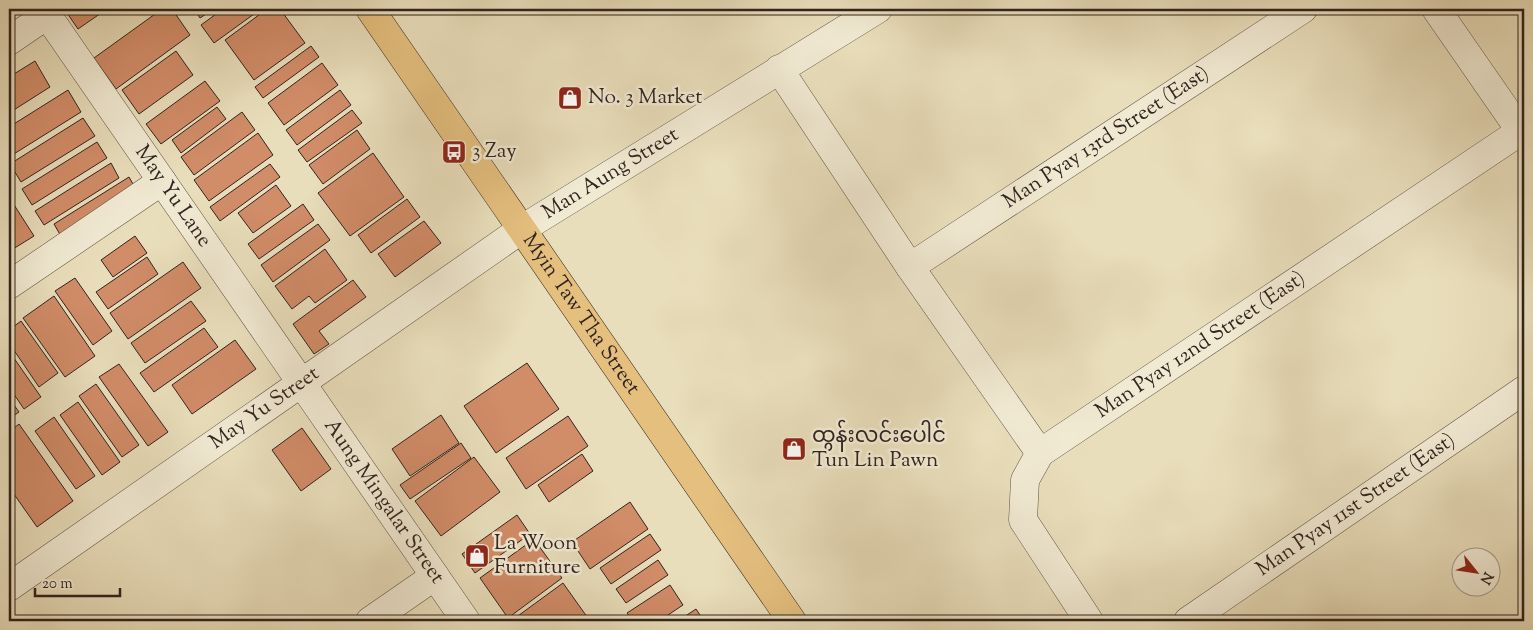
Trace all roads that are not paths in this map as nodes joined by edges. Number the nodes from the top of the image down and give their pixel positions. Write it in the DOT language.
graph roads {
  1 [pos="370,9"];
  2 [pos="878,9"];
  3 [pos="1303,9"];
  4 [pos="1436,9"];
  5 [pos="46,12"];
  6 [pos="9,41"];
  7 [pos="779,69"];
  8 [pos="1523,132"];
  9 [pos="162,181"];
  10 [pos="522,229"];
  11 [pos="910,267"];
  12 [pos="9,285"];
  13 [pos="302,383"];
  14 [pos="1524,390"];
  15 [pos="1040,453"];
  16 [pos="435,576"];
  17 [pos="9,587"];
  18 [pos="370,621"];
  19 [pos="466,621"];
  20 [pos="792,621"];
  21 [pos="1089,621"];
  22 [pos="1188,621"];
  1 -- 10 [label="main road, Myin Taw Tha Street"];
  2 -- 7 [label="street, Man Aung Street"];
  3 -- 11 [label="street, Man Pyay 13rd Street (East)"];
  4 -- 8 [label="street"];
  5 -- 6 [label="street"];
  5 -- 9 [label="street, May Yu Lane"];
  7 -- 10 [label="street, Man Aung Street"];
  7 -- 11 [label="street"];
  8 -- 15 [label="street, Man Pyay 12nd Street (East)"];
  9 -- 12 [label="street"];
  9 -- 13 [label="street, May Yu Lane"];
  10 -- 13 [label="street, May Yu Street"];
  10 -- 20 [label="main road, Myin Taw Tha Street"];
  11 -- 15 [label="street"];
  13 -- 16 [label="street, Aung Mingalar Street"];
  13 -- 17 [label="street, May Yu Street"];
  14 -- 22 [label="street, Man Pyay 11st Street (East)"];
  15 -- 21 [label="street, Man Pyay 12nd Street (East)"];
  16 -- 18 [label="street"];
  16 -- 19 [label="street, Aung Mingalar Street"];
}
